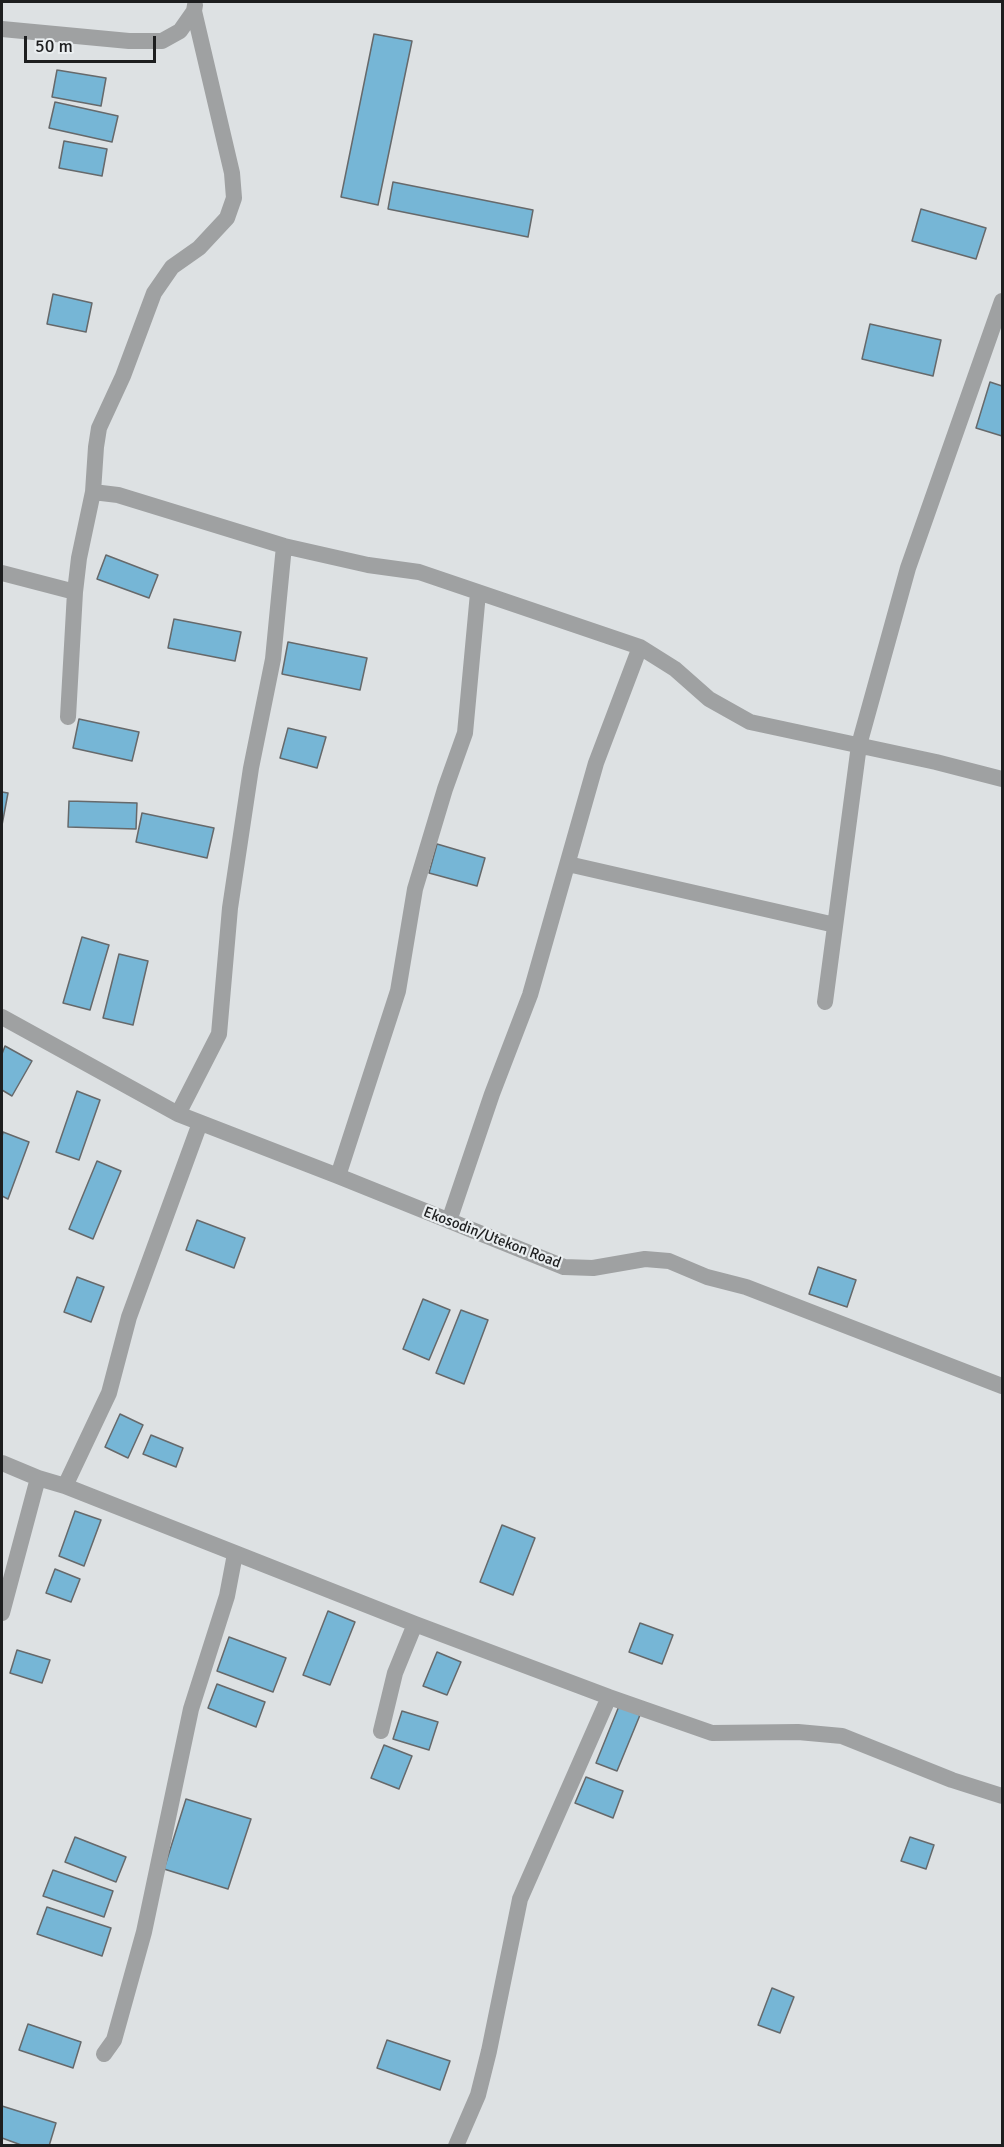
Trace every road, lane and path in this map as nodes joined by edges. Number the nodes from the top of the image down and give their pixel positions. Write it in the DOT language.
graph roads {
  1 [pos="195,6"];
  2 [pos="2,29"];
  3 [pos="1002,301"];
  4 [pos="93,492"];
  5 [pos="284,546"];
  6 [pos="2,573"];
  7 [pos="75,592"];
  8 [pos="478,593"];
  9 [pos="640,647"];
  10 [pos="68,717"];
  11 [pos="859,745"];
  12 [pos="1002,779"];
  13 [pos="568,864"];
  14 [pos="835,925"];
  15 [pos="825,1002"];
  16 [pos="2,1017"];
  17 [pos="178,1114"];
  18 [pos="200,1123"];
  19 [pos="338,1176"];
  20 [pos="449,1221"];
  21 [pos="1002,1386"];
  22 [pos="2,1463"];
  23 [pos="38,1478"];
  24 [pos="65,1486"];
  25 [pos="235,1554"];
  26 [pos="2,1613"];
  27 [pos="415,1624"];
  28 [pos="609,1697"];
  29 [pos="381,1731"];
  30 [pos="1002,1796"];
  31 [pos="104,2054"];
  32 [pos="456,2145"];
  1 -- 2 [label="street"];
  1 -- 4 [label="street"];
  3 -- 11 [label="street"];
  4 -- 5 [label="street"];
  4 -- 7 [label="street"];
  5 -- 8 [label="street"];
  5 -- 17 [label="street"];
  6 -- 7 [label="street"];
  7 -- 10 [label="street"];
  8 -- 9 [label="street"];
  8 -- 19 [label="street"];
  9 -- 11 [label="street"];
  9 -- 13 [label="street"];
  11 -- 12 [label="street"];
  11 -- 14 [label="street"];
  13 -- 14 [label="street"];
  13 -- 20 [label="street"];
  14 -- 15 [label="street"];
  16 -- 17 [label="street, Ekosodin/Utekon Road"];
  17 -- 18 [label="street, Ekosodin/Utekon Road"];
  18 -- 19 [label="street, Ekosodin/Utekon Road"];
  18 -- 24 [label="street"];
  19 -- 20 [label="street, Ekosodin/Utekon Road"];
  20 -- 21 [label="street, Ekosodin/Utekon Road"];
  22 -- 23 [label="street"];
  23 -- 24 [label="street"];
  23 -- 26 [label="street"];
  24 -- 25 [label="street"];
  25 -- 27 [label="street"];
  25 -- 31 [label="street"];
  27 -- 28 [label="street"];
  27 -- 29 [label="street"];
  28 -- 30 [label="street"];
  28 -- 32 [label="street"];
}
